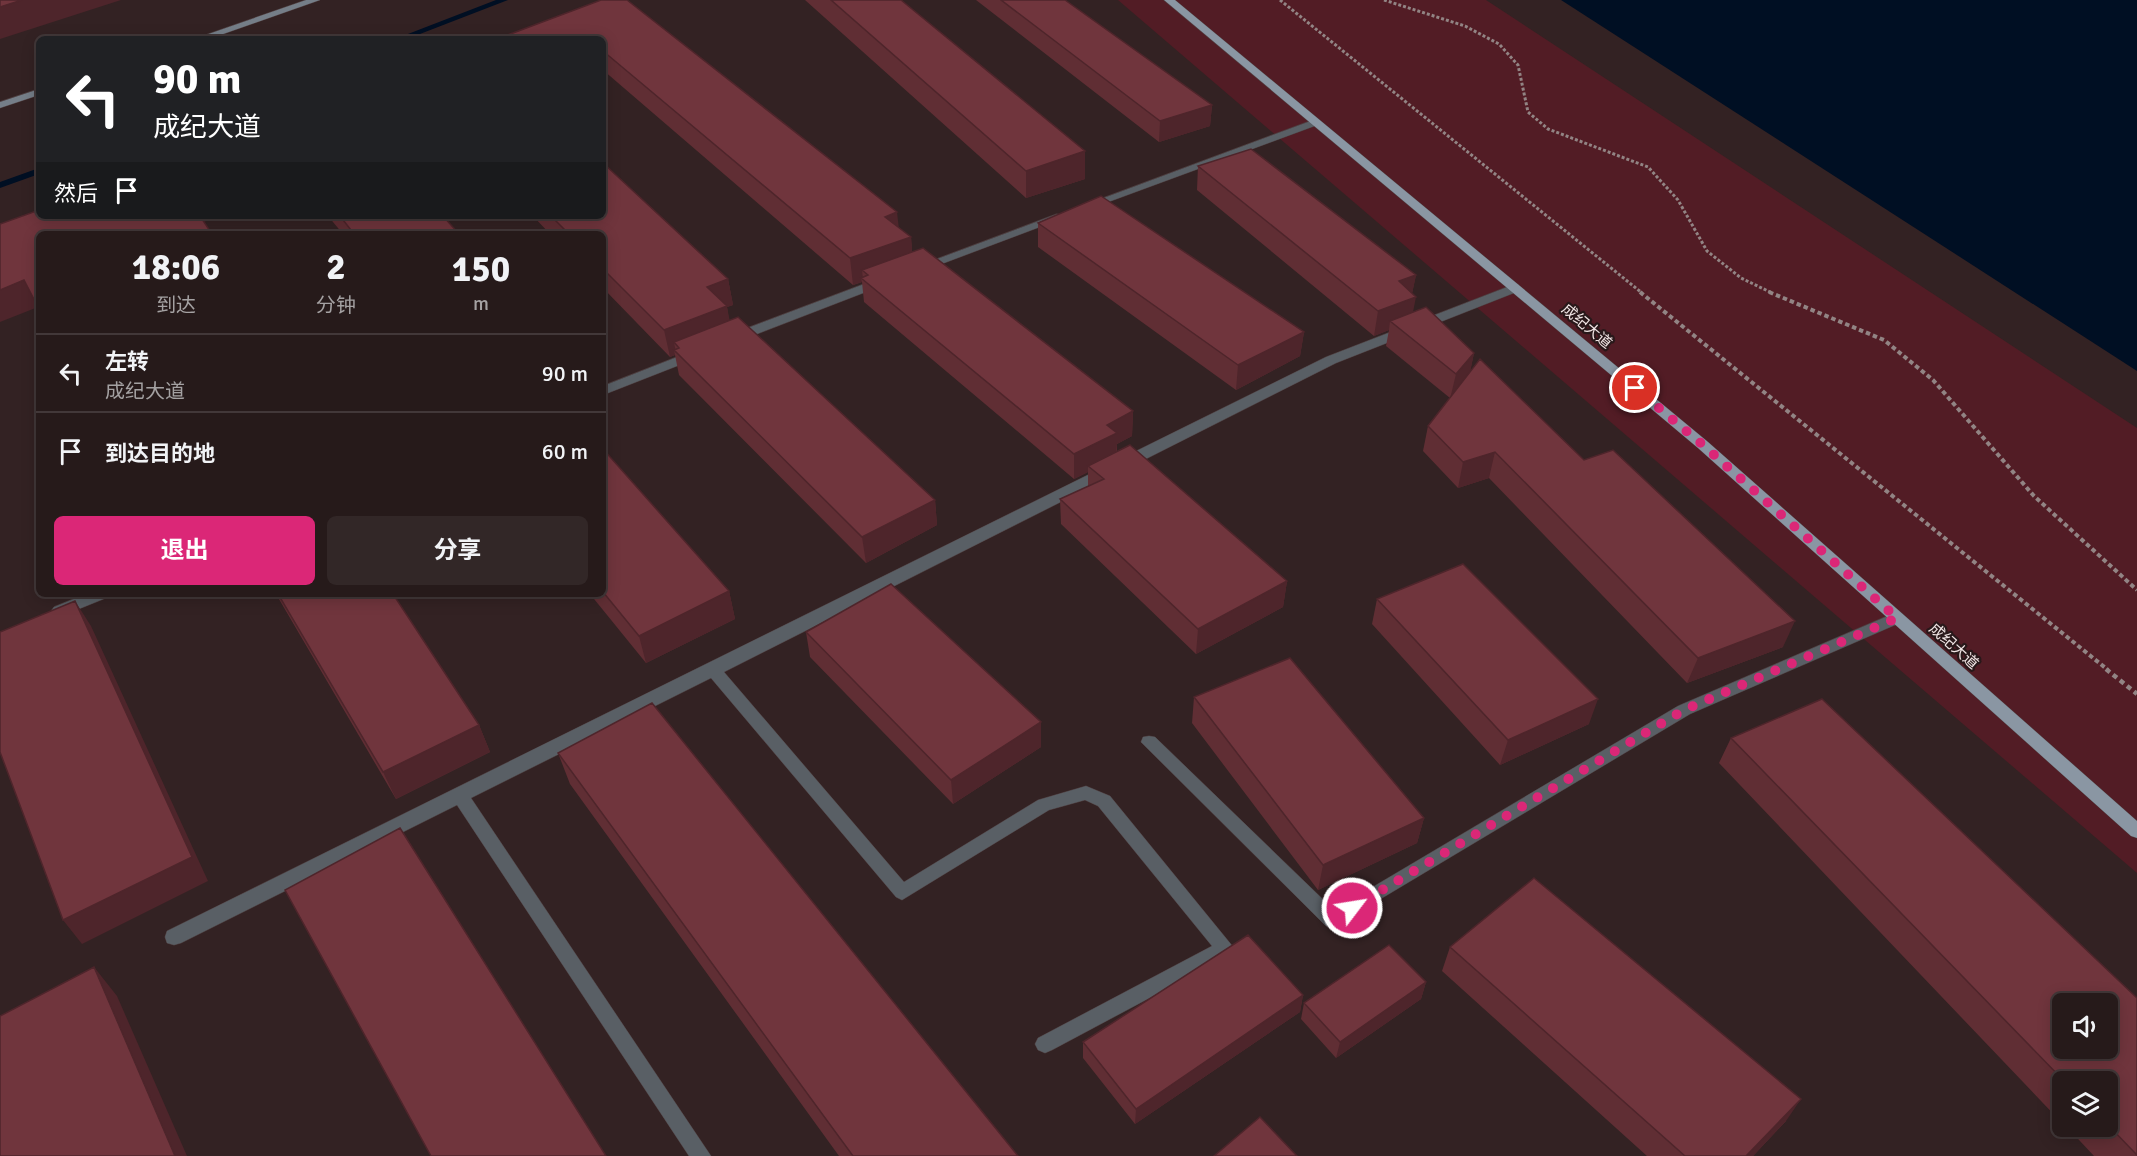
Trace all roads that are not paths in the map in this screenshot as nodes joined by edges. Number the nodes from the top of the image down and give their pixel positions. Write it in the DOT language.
graph roads {
  1 [pos="315,0"];
  2 [pos="1169,0"];
  3 [pos="208,36"];
  4 [pos="36,93"];
  5 [pos="0,105"];
  6 [pos="1316,122"];
  7 [pos="1515,288"];
  8 [pos="725,342"];
  9 [pos="703,351"];
  10 [pos="606,390"];
  11 [pos="93,597"];
  12 [pos="40,618"];
  13 [pos="1897,618"];
  14 [pos="714,670"];
  15 [pos="1149,742"];
  16 [pos="460,796"];
  17 [pos="2137,831"];
  18 [pos="174,937"];
  19 [pos="1045,1044"];
  20 [pos="701,1156"];
  1 -- 3 [label="street"];
  2 -- 6 [label="main road, 成纪大道"];
  4 -- 5 [label="street"];
  6 -- 7 [label="main road, 成纪大道"];
  6 -- 8 [label="street"];
  7 -- 13 [label="main road, 成纪大道"];
  7 -- 14 [label="street"];
  9 -- 10 [label="street"];
  11 -- 12 [label="street"];
  13 -- 15 [label="street"];
  13 -- 17 [label="main road, 成纪大道"];
  14 -- 16 [label="street"];
  14 -- 19 [label="street"];
  16 -- 18 [label="street"];
  16 -- 20 [label="street"];
}
